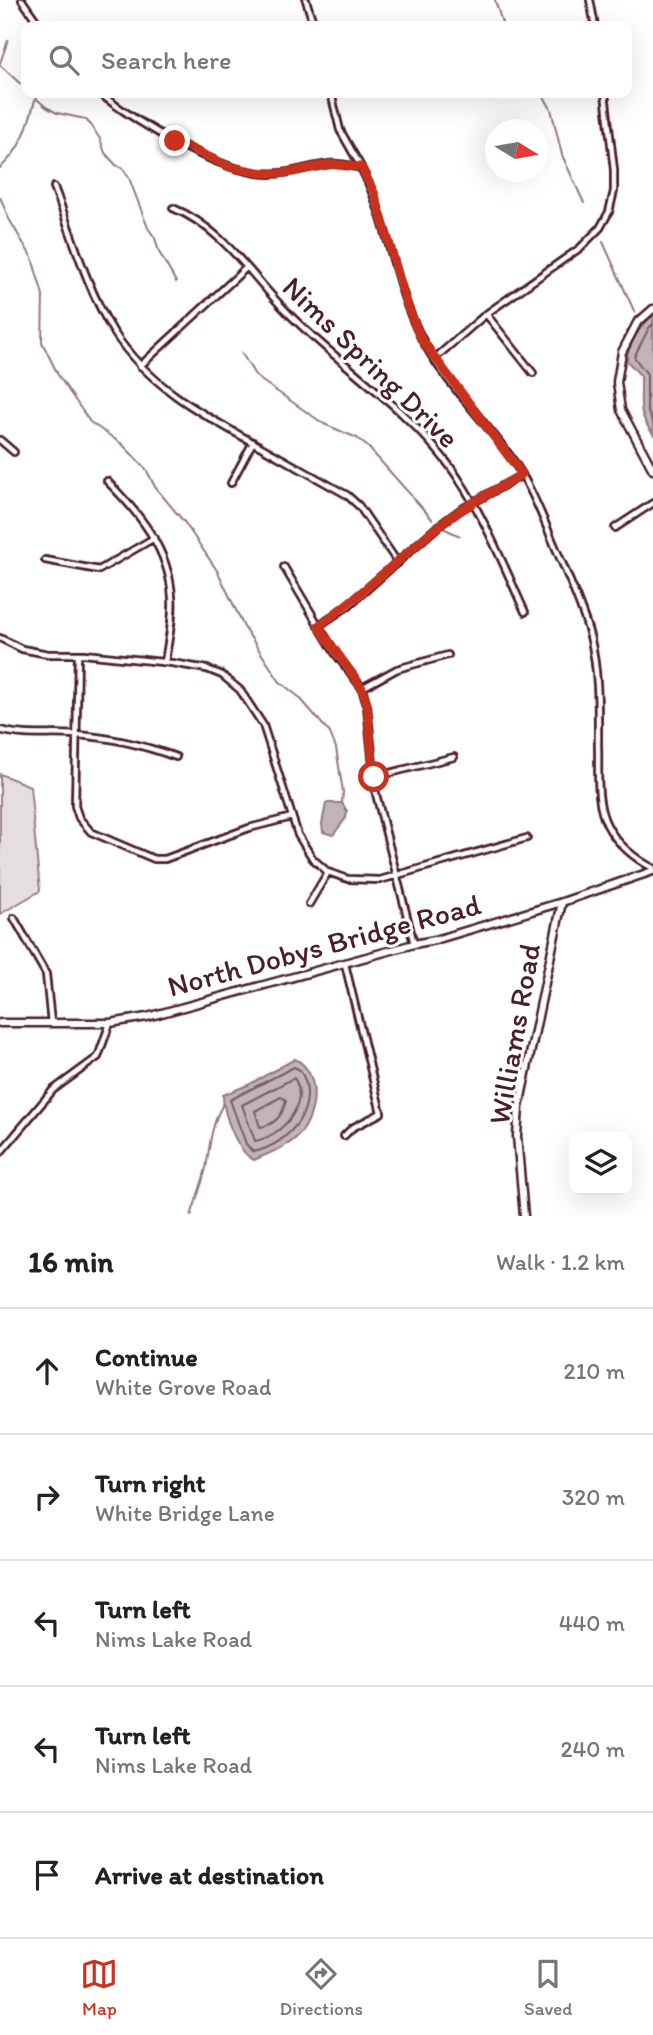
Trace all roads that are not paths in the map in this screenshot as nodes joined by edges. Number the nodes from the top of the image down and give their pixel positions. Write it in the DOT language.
graph roads {
  1 [pos="22,0"];
  2 [pos="306,0"];
  3 [pos="590,0"];
  4 [pos="37,21"];
  5 [pos="312,21"];
  6 [pos="594,21"];
  7 [pos="107,98"];
  8 [pos="332,98"];
  9 [pos="606,98"];
  10 [pos="361,167"];
  11 [pos="54,187"];
  12 [pos="173,208"];
  13 [pos="246,268"];
  14 [pos="653,309"];
  15 [pos="486,314"];
  16 [pos="434,359"];
  17 [pos="140,366"];
  18 [pos="533,373"];
  19 [pos="0,440"];
  20 [pos="253,442"];
  21 [pos="14,452"];
  22 [pos="653,470"];
  23 [pos="522,474"];
  24 [pos="107,481"];
  25 [pos="231,483"];
  26 [pos="653,503"];
  27 [pos="473,504"];
  28 [pos="615,528"];
  29 [pos="154,538"];
  30 [pos="45,560"];
  31 [pos="398,563"];
  32 [pos="284,567"];
  33 [pos="525,612"];
  34 [pos="318,626"];
  35 [pos="0,638"];
  36 [pos="78,654"];
  37 [pos="448,655"];
  38 [pos="166,662"];
  39 [pos="362,688"];
  40 [pos="0,730"];
  41 [pos="75,735"];
  42 [pos="176,757"];
  43 [pos="454,757"];
  44 [pos="374,777"];
  45 [pos="292,817"];
  46 [pos="527,838"];
  47 [pos="653,869"];
  48 [pos="328,872"];
  49 [pos="397,876"];
  50 [pos="562,902"];
  51 [pos="309,904"];
  52 [pos="14,918"];
  53 [pos="414,944"];
  54 [pos="345,964"];
  55 [pos="0,1023"];
  56 [pos="51,1023"];
  57 [pos="110,1023"];
  58 [pos="345,1136"];
  59 [pos="0,1153"];
  60 [pos="524,1216"];
  1 -- 4 [label="street"];
  2 -- 5 [label="street"];
  3 -- 6 [label="street"];
  7 -- 10 [label="street"];
  8 -- 10 [label="street"];
  9 -- 15 [label="street"];
  10 -- 16 [label="street"];
  11 -- 17 [label="street"];
  12 -- 13 [label="street, Nims Spring Drive"];
  13 -- 17 [label="street"];
  13 -- 27 [label="street, Nims Spring Drive"];
  14 -- 22 [label="street"];
  15 -- 16 [label="street"];
  15 -- 18 [label="street"];
  16 -- 23 [label="street"];
  17 -- 20 [label="street"];
  19 -- 21 [label="street"];
  20 -- 25 [label="street"];
  20 -- 31 [label="street"];
  23 -- 27 [label="street"];
  23 -- 47 [label="street"];
  24 -- 29 [label="street"];
  26 -- 28 [label="street"];
  27 -- 31 [label="street"];
  27 -- 33 [label="street, Nims Spring Drive"];
  29 -- 30 [label="street"];
  29 -- 38 [label="street"];
  31 -- 34 [label="street"];
  32 -- 34 [label="street"];
  34 -- 39 [label="street"];
  35 -- 36 [label="street"];
  36 -- 38 [label="street"];
  36 -- 41 [label="street"];
  37 -- 39 [label="street"];
  38 -- 45 [label="street"];
  39 -- 44 [label="street"];
  40 -- 41 [label="street"];
  41 -- 42 [label="street"];
  41 -- 45 [label="street"];
  43 -- 44 [label="street"];
  44 -- 49 [label="street"];
  45 -- 48 [label="street"];
  46 -- 49 [label="street"];
  47 -- 50 [label="street, North Dobys Bridge Road"];
  48 -- 49 [label="street"];
  48 -- 51 [label="street"];
  49 -- 53 [label="street"];
  50 -- 53 [label="street, North Dobys Bridge Road"];
  50 -- 60 [label="street, Williams Road"];
  52 -- 56 [label="street"];
  53 -- 54 [label="street, North Dobys Bridge Road"];
  54 -- 57 [label="street, North Dobys Bridge Road"];
  54 -- 58 [label="street"];
  55 -- 56 [label="street, North Dobys Bridge Road"];
  56 -- 57 [label="street, North Dobys Bridge Road"];
  57 -- 59 [label="street"];
}
